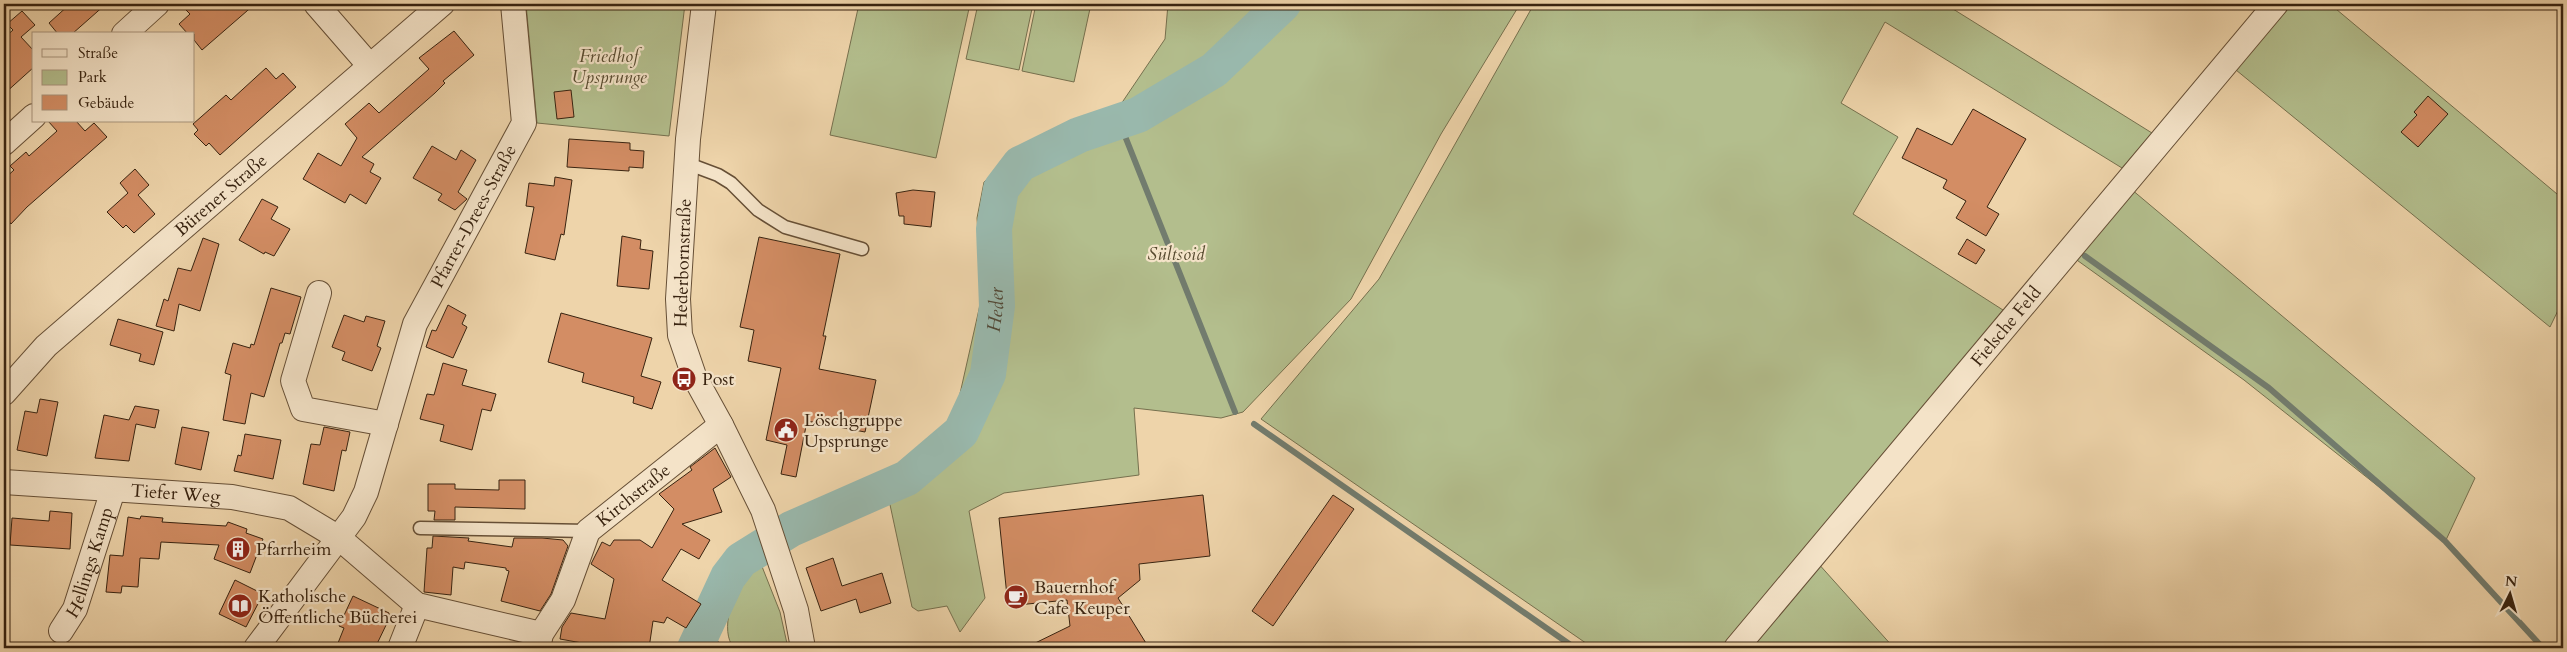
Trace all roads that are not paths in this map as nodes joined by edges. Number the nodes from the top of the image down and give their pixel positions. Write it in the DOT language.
graph roads {
  1 [pos="157,4"];
  2 [pos="316,4"];
  3 [pos="442,4"];
  4 [pos="513,4"];
  5 [pos="704,4"];
  6 [pos="2276,4"];
  7 [pos="126,32"];
  8 [pos="369,65"];
  9 [pos="32,118"];
  10 [pos="4,143"];
  11 [pos="686,163"];
  12 [pos="862,249"];
  13 [pos="319,293"];
  14 [pos="6,386"];
  15 [pos="386,424"];
  16 [pos="721,424"];
  17 [pos="4,482"];
  18 [pos="113,490"];
  19 [pos="420,528"];
  20 [pos="588,531"];
  21 [pos="339,538"];
  22 [pos="418,605"];
  23 [pos="60,631"];
  24 [pos="539,641"];
  25 [pos="256,648"];
  26 [pos="400,648"];
  27 [pos="803,648"];
  28 [pos="1736,648"];
  1 -- 7 [label="street"];
  2 -- 8 [label="street"];
  3 -- 8 [label="street, Bürener Straße"];
  4 -- 15 [label="street, Pfarrer-Drees-Straße"];
  5 -- 11 [label="street, Hederbornstraße"];
  6 -- 28 [label="street, Fielsche Feld"];
  8 -- 14 [label="street, Bürener Straße"];
  9 -- 10 [label="street"];
  11 -- 12 [label="lane"];
  11 -- 16 [label="street, Hederbornstraße"];
  13 -- 15 [label="street"];
  15 -- 21 [label="street, Pfarrer-Drees-Straße"];
  16 -- 20 [label="street, Kirchstraße"];
  16 -- 27 [label="street, Hederbornstraße"];
  17 -- 18 [label="street, Tiefer Weg"];
  18 -- 21 [label="street, Tiefer Weg"];
  18 -- 23 [label="street, Hellings Kamp"];
  19 -- 20 [label="lane"];
  20 -- 24 [label="street, Kirchstraße"];
  21 -- 22 [label="street, Kirchstraße"];
  21 -- 25 [label="street, Pfarrer-Drees-Straße"];
  22 -- 24 [label="street, Kirchstraße"];
  22 -- 26 [label="street"];
}
